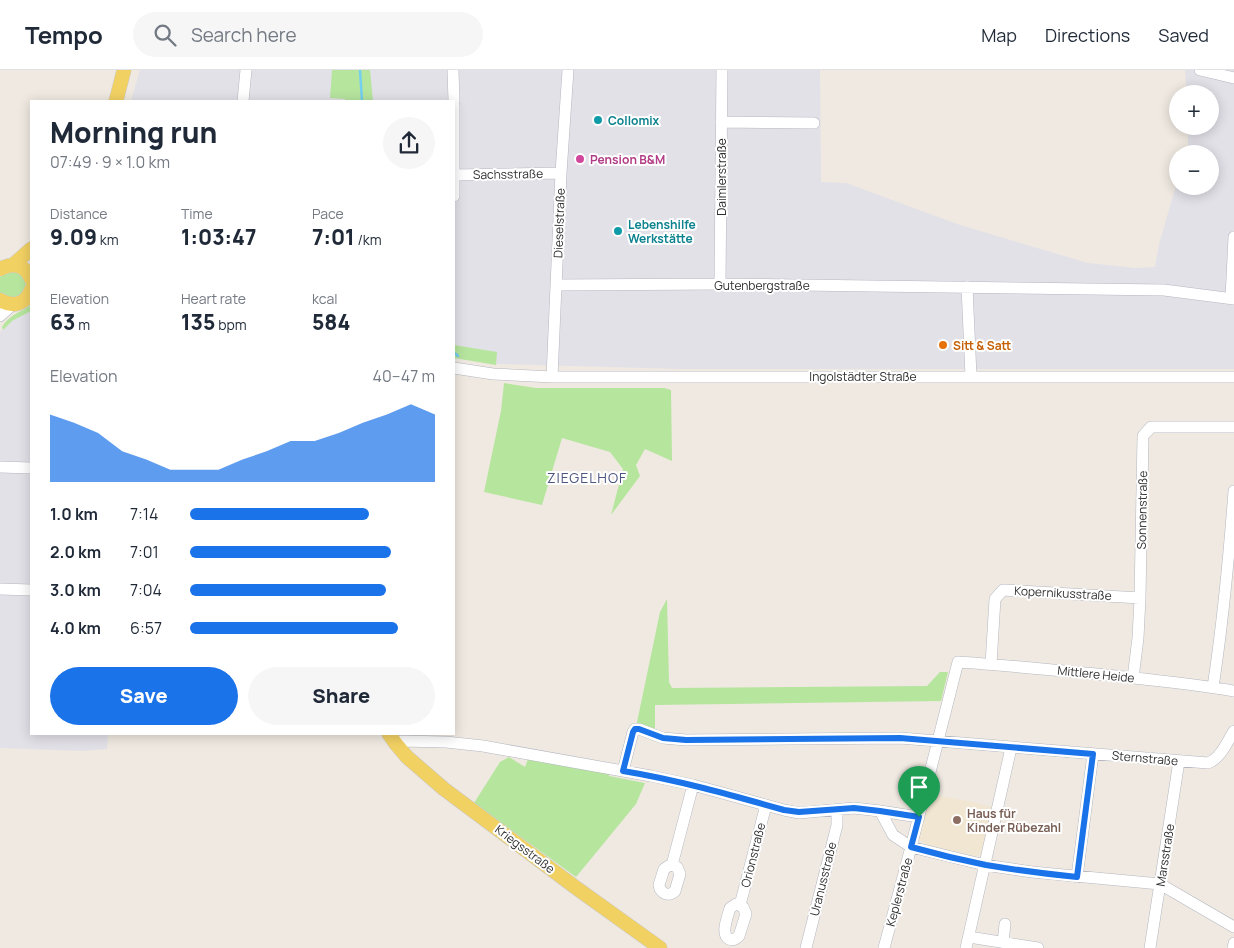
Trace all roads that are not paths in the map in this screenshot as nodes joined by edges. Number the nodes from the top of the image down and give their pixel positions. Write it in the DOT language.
graph roads {
  1 [pos="124,70"];
  2 [pos="246,70"];
  3 [pos="453,70"];
  4 [pos="568,70"];
  5 [pos="722,70"];
  6 [pos="1200,70"];
  7 [pos="1234,78"];
  8 [pos="116,100"];
  9 [pos="243,100"];
  10 [pos="454,100"];
  11 [pos="721,122"];
  12 [pos="814,123"];
  13 [pos="561,173"];
  14 [pos="455,175"];
  15 [pos="1234,237"];
  16 [pos="30,251"];
  17 [pos="20,269"];
  18 [pos="720,284"];
  19 [pos="557,285"];
  20 [pos="967,287"];
  21 [pos="30,295"];
  22 [pos="1232,298"];
  23 [pos="6,303"];
  24 [pos="0,316"];
  25 [pos="455,368"];
  26 [pos="552,376"];
  27 [pos="971,376"];
  28 [pos="1234,376"];
  29 [pos="1234,427"];
  30 [pos="0,467"];
  31 [pos="30,468"];
  32 [pos="1234,491"];
  33 [pos="0,589"];
  34 [pos="30,590"];
  35 [pos="1140,598"];
  36 [pos="958,662"];
  37 [pos="991,664"];
  38 [pos="1133,678"];
  39 [pos="1213,687"];
  40 [pos="1234,691"];
  41 [pos="1234,731"];
  42 [pos="392,739"];
  43 [pos="939,740"];
  44 [pos="1011,748"];
  45 [pos="1093,754"];
  46 [pos="1179,761"];
  47 [pos="623,771"];
  48 [pos="693,786"];
  49 [pos="766,805"];
  50 [pos="837,810"];
  51 [pos="880,811"];
  52 [pos="919,817"];
  53 [pos="911,847"];
  54 [pos="672,865"];
  55 [pos="985,865"];
  56 [pos="1077,877"];
  57 [pos="1160,884"];
  58 [pos="740,905"];
  59 [pos="1005,924"];
  60 [pos="1234,927"];
  61 [pos="967,942"];
  62 [pos="1003,942"];
  63 [pos="1234,943"];
  64 [pos="660,948"];
  65 [pos="806,948"];
  66 [pos="884,948"];
  67 [pos="1038,948"];
  68 [pos="1150,948"];
  69 [pos="1233,948"];
  1 -- 8 [label="main road"];
  2 -- 9 [label="street"];
  3 -- 10 [label="street"];
  4 -- 13 [label="street, Dieselstraße"];
  5 -- 11 [label="street, Daimlerstraße"];
  6 -- 7 [label="street"];
  11 -- 12 [label="street"];
  11 -- 18 [label="street, Daimlerstraße"];
  13 -- 14 [label="street, Sachsstraße"];
  13 -- 19 [label="street, Dieselstraße"];
  15 -- 22 [label="street"];
  16 -- 17 [label="main road"];
  18 -- 19 [label="street, Gutenbergstraße"];
  18 -- 20 [label="street, Gutenbergstraße"];
  19 -- 26 [label="street, Dieselstraße"];
  20 -- 22 [label="street, Gutenbergstraße"];
  20 -- 27 [label="street"];
  21 -- 23 [label="main road"];
  23 -- 24 [label="street"];
  25 -- 26 [label="street, Ingolstädter Straße"];
  26 -- 27 [label="street, Ingolstädter Straße"];
  27 -- 28 [label="street, Ingolstädter Straße"];
  29 -- 35 [label="street, Sonnenstraße"];
  30 -- 31 [label="street"];
  32 -- 39 [label="street"];
  33 -- 34 [label="street"];
  35 -- 37 [label="street, Kopernikusstraße"];
  35 -- 38 [label="street, Sonnenstraße"];
  36 -- 37 [label="street, Mittlere Heide"];
  36 -- 43 [label="street, Keplerstraße"];
  37 -- 38 [label="street, Mittlere Heide"];
  38 -- 39 [label="street, Mittlere Heide"];
  39 -- 40 [label="street, Mittlere Heide"];
  41 -- 46 [label="street, Sternstraße"];
  42 -- 47 [label="street"];
  42 -- 64 [label="main road, Kriegsstraße"];
  43 -- 44 [label="street, Sternstraße"];
  43 -- 47 [label="street, Sternstraße"];
  43 -- 52 [label="street, Keplerstraße"];
  44 -- 45 [label="street, Sternstraße"];
  44 -- 55 [label="street"];
  45 -- 46 [label="street, Sternstraße"];
  45 -- 56 [label="street"];
  46 -- 57 [label="street, Marsstraße"];
  47 -- 48 [label="street"];
  48 -- 49 [label="street"];
  48 -- 54 [label="street"];
  49 -- 50 [label="street"];
  49 -- 58 [label="street, Orionstraße"];
  50 -- 51 [label="street"];
  50 -- 65 [label="street, Uranusstraße"];
  51 -- 52 [label="street"];
  51 -- 53 [label="street"];
  52 -- 53 [label="street, Keplerstraße"];
  53 -- 55 [label="street"];
  53 -- 66 [label="street, Keplerstraße"];
  55 -- 56 [label="street"];
  55 -- 61 [label="street"];
  56 -- 57 [label="street"];
  57 -- 60 [label="street"];
  57 -- 68 [label="street, Marsstraße"];
  59 -- 62 [label="street"];
  61 -- 62 [label="street"];
  62 -- 67 [label="street"];
  63 -- 69 [label="street"];
}
